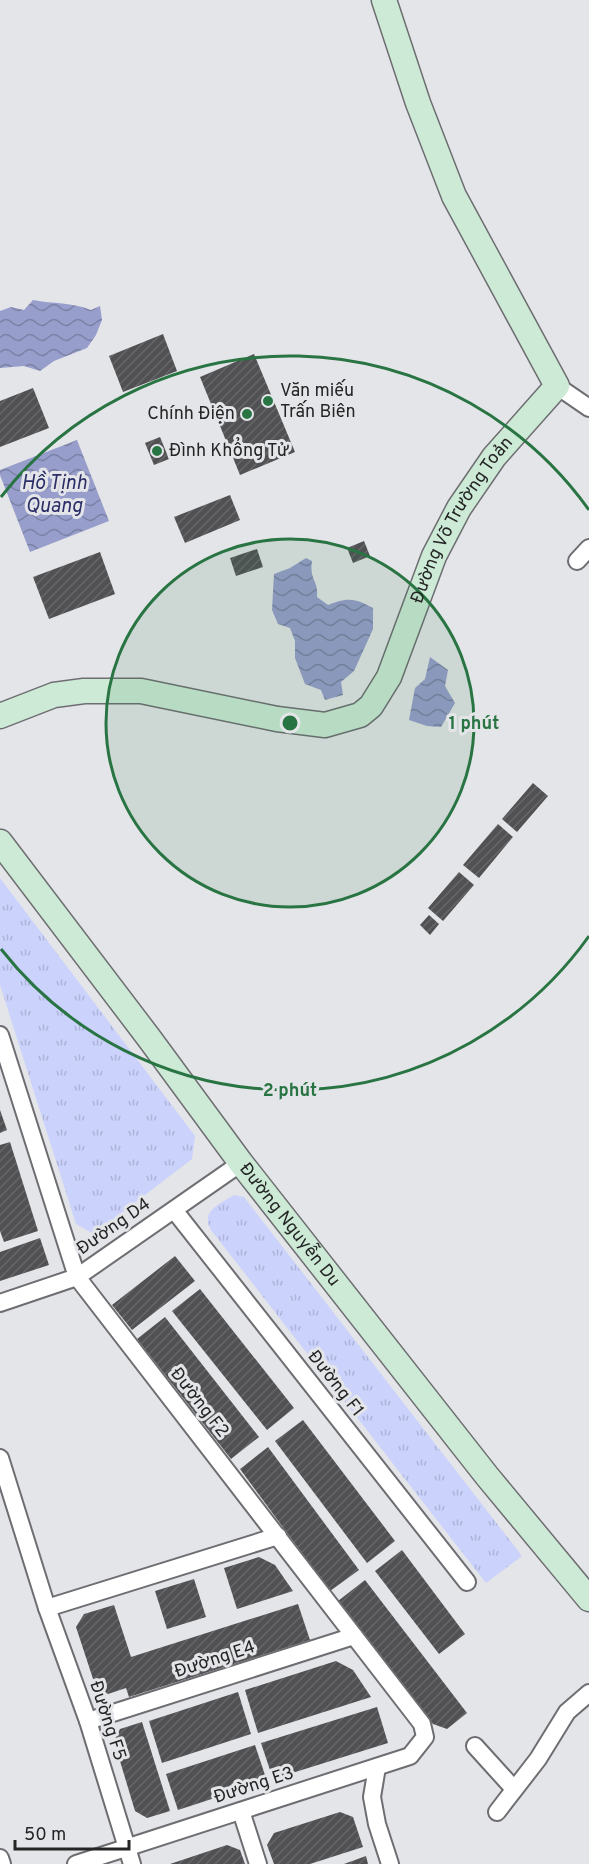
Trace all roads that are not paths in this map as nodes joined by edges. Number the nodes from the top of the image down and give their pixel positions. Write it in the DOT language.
graph roads {
  1 [pos="384,0"];
  2 [pos="557,386"];
  3 [pos="589,408"];
  4 [pos="589,548"];
  5 [pos="577,561"];
  6 [pos="0,716"];
  7 [pos="0,842"];
  8 [pos="0,1035"];
  9 [pos="241,1163"];
  10 [pos="174,1210"];
  11 [pos="77,1277"];
  12 [pos="0,1304"];
  13 [pos="0,1458"];
  14 [pos="278,1536"];
  15 [pos="467,1582"];
  16 [pos="589,1599"];
  17 [pos="48,1608"];
  18 [pos="354,1636"];
  19 [pos="589,1693"];
  20 [pos="88,1721"];
  21 [pos="475,1746"];
  22 [pos="411,1756"];
  23 [pos="377,1767"];
  24 [pos="514,1789"];
  25 [pos="241,1811"];
  26 [pos="497,1812"];
  27 [pos="127,1847"];
  28 [pos="0,1858"];
  29 [pos="2,1864"];
  30 [pos="76,1864"];
  31 [pos="132,1864"];
  32 [pos="258,1864"];
  33 [pos="390,1864"];
  1 -- 2 [label="main road"];
  2 -- 3 [label="street"];
  2 -- 6 [label="main road, Đường Võ Trường Toản"];
  4 -- 5 [label="street"];
  7 -- 9 [label="main road, Đường Nguyễn Du"];
  8 -- 11 [label="street, Đường F2"];
  9 -- 10 [label="street, Đường D4"];
  9 -- 16 [label="main road, Đường Nguyễn Du"];
  10 -- 11 [label="street, Đường D4"];
  10 -- 15 [label="street, Đường F1"];
  11 -- 12 [label="street, Đường D4"];
  11 -- 14 [label="street, Đường F2"];
  13 -- 17 [label="street, Đường F5"];
  14 -- 17 [label="street"];
  14 -- 18 [label="street, Đường F2"];
  17 -- 20 [label="street, Đường F5"];
  18 -- 20 [label="street, Đường E4"];
  18 -- 22 [label="street, Đường F2"];
  19 -- 24 [label="street"];
  20 -- 27 [label="street, Đường F5"];
  21 -- 24 [label="street"];
  22 -- 23 [label="street, Đường E3"];
  23 -- 25 [label="street, Đường E3"];
  23 -- 33 [label="street"];
  24 -- 26 [label="street"];
  25 -- 27 [label="street, Đường E3"];
  25 -- 32 [label="street"];
  27 -- 30 [label="street, Đường E3"];
  27 -- 31 [label="street, Đường F5"];
  28 -- 29 [label="street"];
}
